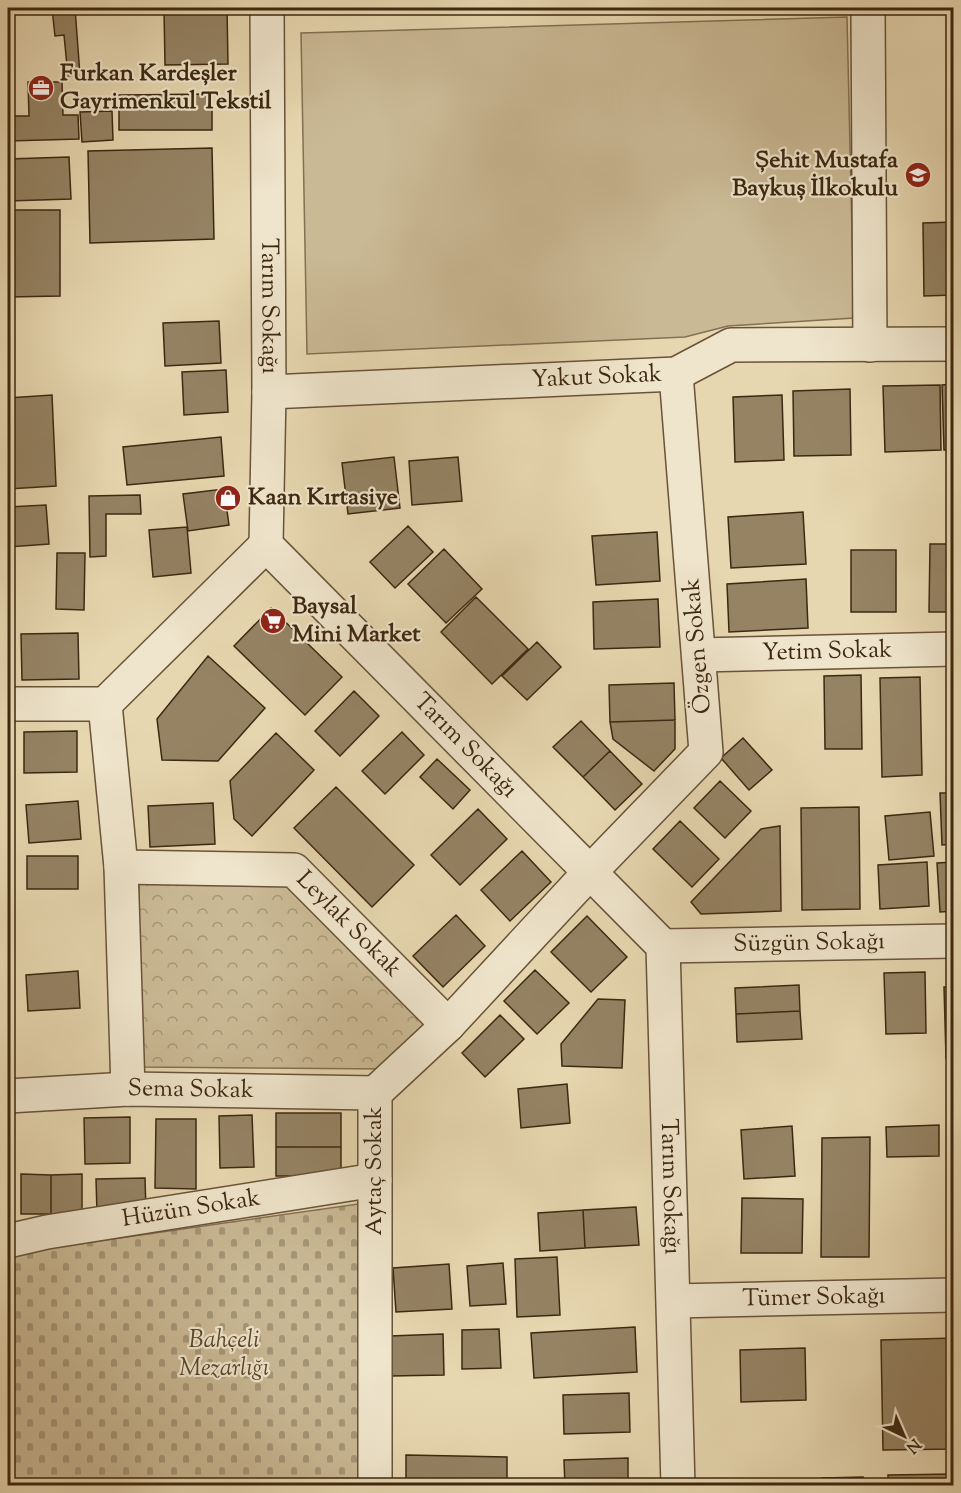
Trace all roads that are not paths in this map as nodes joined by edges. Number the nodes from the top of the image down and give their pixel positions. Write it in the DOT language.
graph roads {
  1 [pos="267,8"];
  2 [pos="868,8"];
  3 [pos="954,344"];
  4 [pos="870,345"];
  5 [pos="676,374"];
  6 [pos="269,392"];
  7 [pos="266,545"];
  8 [pos="954,650"];
  9 [pos="699,655"];
  10 [pos="8,704"];
  11 [pos="105,704"];
  12 [pos="121,867"];
  13 [pos="590,872"];
  14 [pos="954,941"];
  15 [pos="663,946"];
  16 [pos="448,1025"];
  17 [pos="128,1089"];
  18 [pos="375,1093"];
  19 [pos="8,1096"];
  20 [pos="375,1180"];
  21 [pos="8,1241"];
  22 [pos="954,1295"];
  23 [pos="674,1301"];
  24 [pos="375,1485"];
  25 [pos="678,1485"];
  1 -- 6 [label="street, Tarım Sokağı"];
  2 -- 4 [label="street"];
  3 -- 4 [label="street, Yakut Sokak"];
  4 -- 5 [label="street, Yakut Sokak"];
  5 -- 6 [label="street, Yakut Sokak"];
  5 -- 9 [label="street, Özgen Sokak"];
  6 -- 7 [label="street, Tarım Sokağı"];
  7 -- 11 [label="street"];
  7 -- 13 [label="street, Tarım Sokağı"];
  8 -- 9 [label="street, Yetim Sokak"];
  9 -- 13 [label="street, Özgen Sokak"];
  10 -- 11 [label="street"];
  11 -- 12 [label="street"];
  12 -- 16 [label="street, Leylak Sokak"];
  12 -- 17 [label="street"];
  13 -- 15 [label="street, Tarım Sokağı"];
  13 -- 16 [label="street, Aytaç Sokak"];
  14 -- 15 [label="street, Süzgün Sokağı"];
  15 -- 23 [label="street, Tarım Sokağı"];
  16 -- 18 [label="street, Aytaç Sokak"];
  17 -- 18 [label="street, Sema Sokak"];
  17 -- 19 [label="street, Sema Sokak"];
  18 -- 20 [label="street, Aytaç Sokak"];
  20 -- 21 [label="street, Hüzün Sokak"];
  20 -- 24 [label="street, Aytaç Sokak"];
  22 -- 23 [label="street, Tümer Sokağı"];
  23 -- 25 [label="street, Tarım Sokağı"];
}
